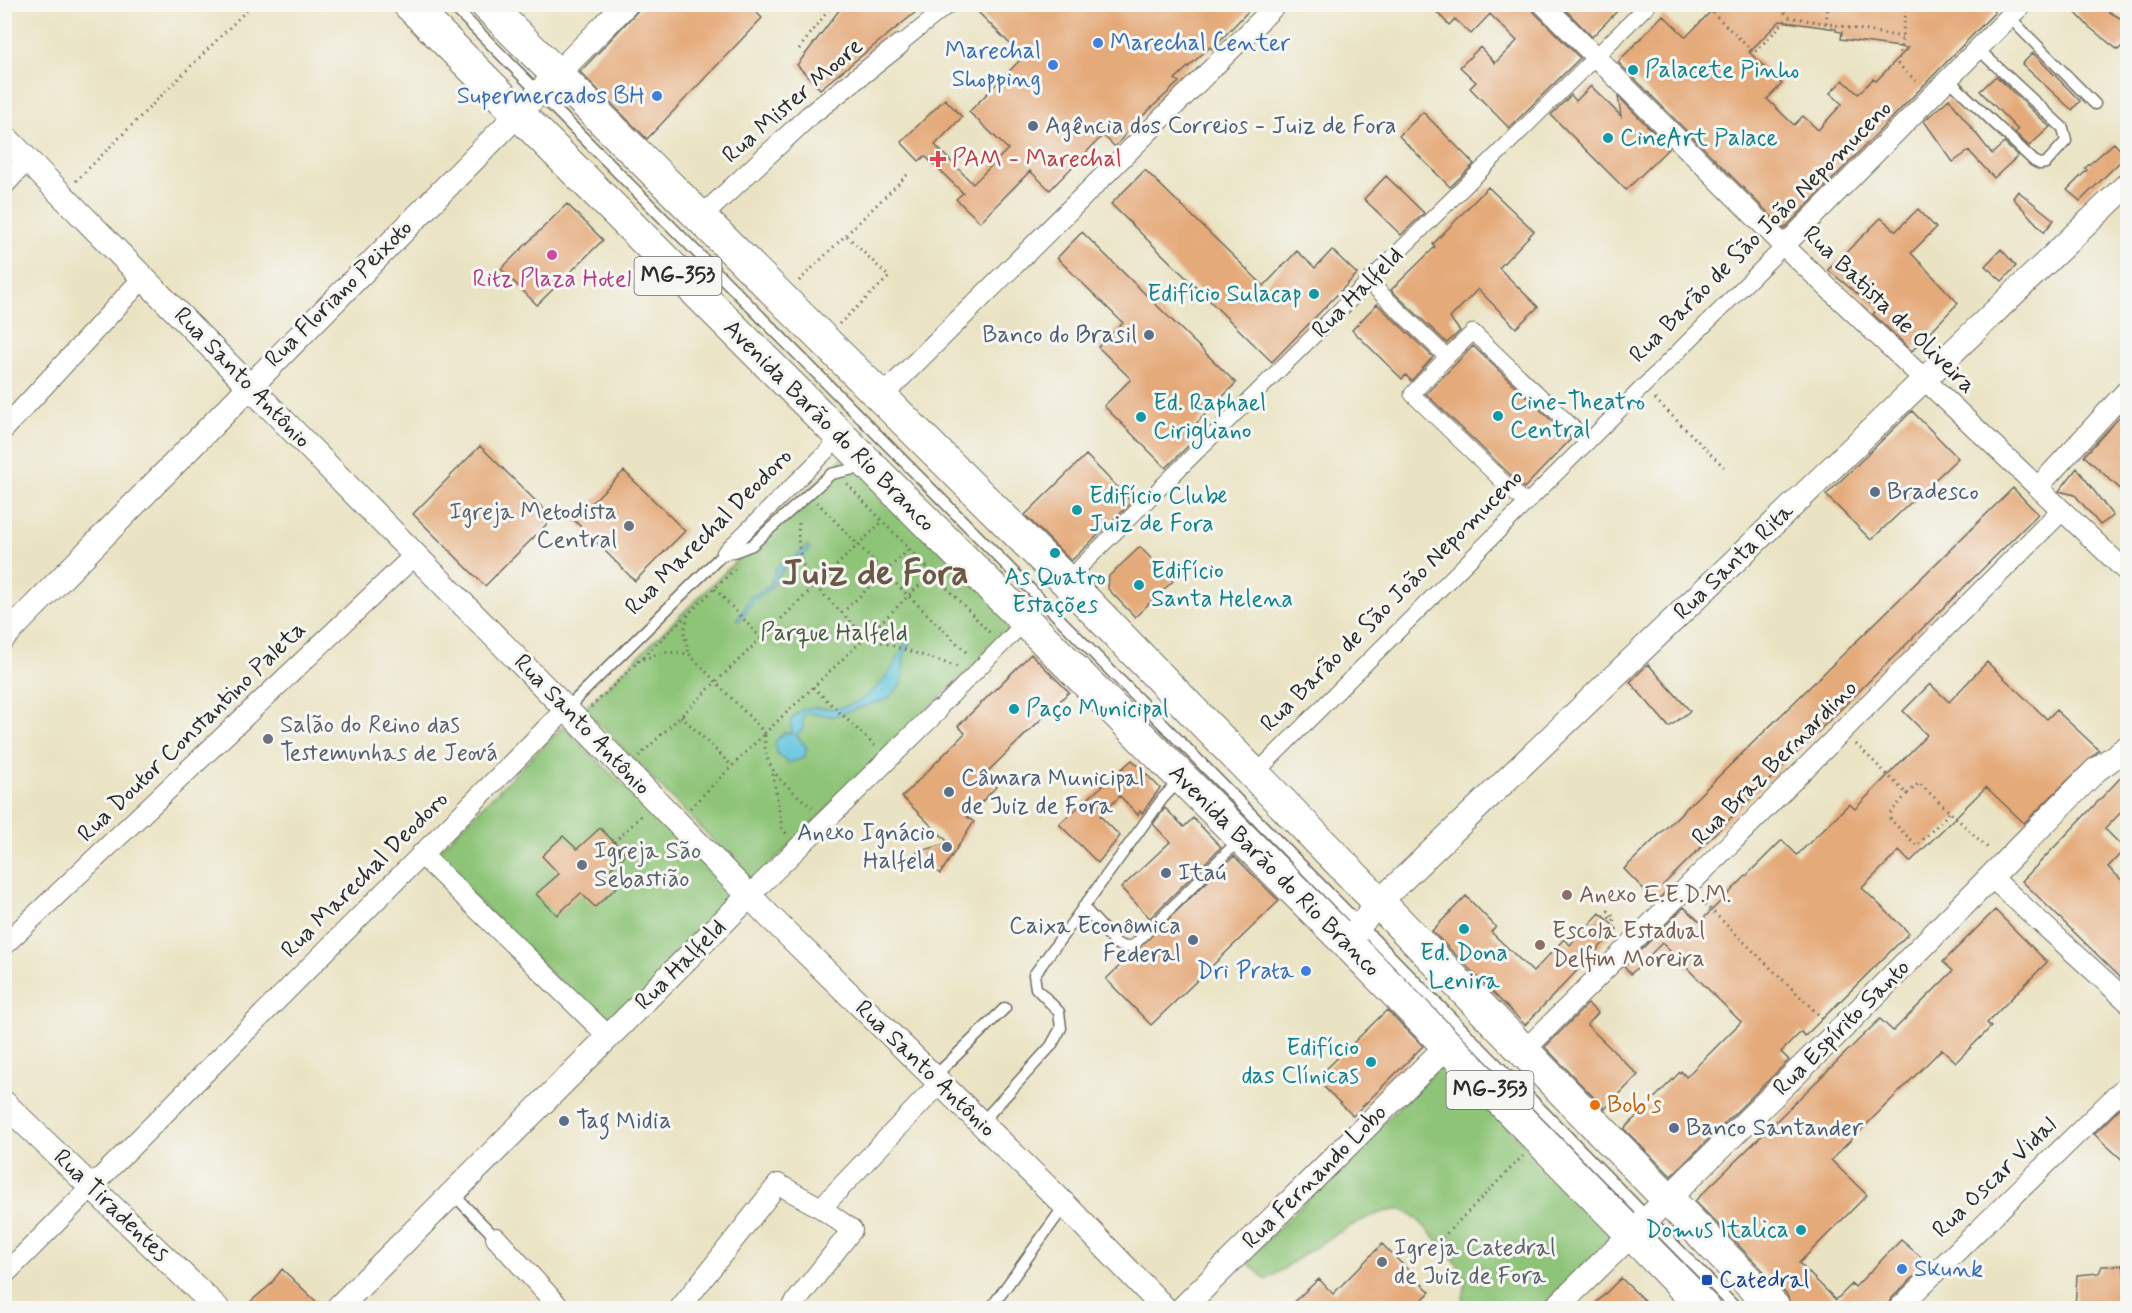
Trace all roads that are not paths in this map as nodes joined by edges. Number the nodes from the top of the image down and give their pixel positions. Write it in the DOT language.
graph roads {
  1 [pos="409,4"];
  2 [pos="451,4"];
  3 [pos="486,4"];
  4 [pos="626,4"];
  5 [pos="950,4"];
  6 [pos="1277,4"];
  7 [pos="1543,4"];
  8 [pos="1649,4"];
  9 [pos="2015,11"];
  10 [pos="899,45"];
  11 [pos="1978,49"];
  12 [pos="1596,57"];
  13 [pos="1948,79"];
  14 [pos="537,94"];
  15 [pos="2095,104"];
  16 [pos="4,136"];
  17 [pos="27,160"];
  18 [pos="2127,184"];
  19 [pos="4,185"];
  20 [pos="699,218"];
  21 [pos="1784,246"];
  22 [pos="143,278"];
  23 [pos="1369,282"];
  24 [pos="1447,357"];
  25 [pos="1924,378"];
  26 [pos="249,386"];
  27 [pos="2127,389"];
  28 [pos="881,397"];
  29 [pos="4,429"];
  30 [pos="840,438"];
  31 [pos="1588,442"];
  32 [pos="889,486"];
  33 [pos="2038,487"];
  34 [pos="1526,504"];
  35 [pos="2062,510"];
  36 [pos="724,553"];
  37 [pos="415,555"];
  38 [pos="2127,573"];
  39 [pos="1066,581"];
  40 [pos="1025,622"];
  41 [pos="4,637"];
  42 [pos="566,709"];
  43 [pos="937,711"];
  44 [pos="2127,747"];
  45 [pos="1254,774"];
  46 [pos="1181,778"];
  47 [pos="1241,838"];
  48 [pos="422,854"];
  49 [pos="1998,870"];
  50 [pos="750,896"];
  51 [pos="1083,907"];
  52 [pos="1363,924"];
  53 [pos="4,945"];
  54 [pos="2127,1002"];
  55 [pos="1005,1008"];
  56 [pos="609,1037"];
  57 [pos="1447,1046"];
  58 [pos="1524,1052"];
  59 [pos="937,1080"];
  60 [pos="2127,1084"];
  61 [pos="4,1103"];
  62 [pos="981,1123"];
  63 [pos="92,1188"];
  64 [pos="452,1193"];
  65 [pos="1065,1205"];
  66 [pos="821,1208"];
  67 [pos="1649,1217"];
  68 [pos="496,1238"];
  69 [pos="4,1275"];
  70 [pos="217,1308"];
  71 [pos="338,1308"];
  72 [pos="560,1308"];
  73 [pos="680,1308"];
  74 [pos="791,1308"];
  75 [pos="991,1308"];
  76 [pos="1164,1308"];
  77 [pos="1183,1308"];
  78 [pos="1556,1308"];
  79 [pos="1704,1308"];
  80 [pos="1736,1308"];
  81 [pos="1774,1308"];
  82 [pos="1899,1308"];
  1 -- 14 [label="main road, Avenida Barão do Rio Branco / MG-353"];
  2 -- 14 [label="lane, Avenida Barão do Rio Branco"];
  3 -- 14 [label="main road, Avenida Barão do Rio Branco"];
  4 -- 14 [label="street, Rua Floriano Peixoto"];
  5 -- 10 [label="street, Rua Mister Moore"];
  6 -- 28 [label="street"];
  7 -- 12 [label="street, Rua Batista de Oliveira"];
  8 -- 12 [label="street, Rua Halfeld"];
  9 -- 11 [label="street, Rua Barão de São João Nepomuceno"];
  9 -- 15 [label="lane"];
  10 -- 20 [label="street, Rua Mister Moore"];
  11 -- 13 [label="street, Rua Barão de São João Nepomuceno"];
  11 -- 13 [label="lane"];
  12 -- 21 [label="street, Rua Batista de Oliveira"];
  12 -- 23 [label="street, Rua Halfeld"];
  13 -- 21 [label="street, Rua Barão de São João Nepomuceno"];
  14 -- 20 [label="main road, Avenida Barão do Rio Branco"];
  14 -- 26 [label="street, Rua Floriano Peixoto"];
  14 -- 30 [label="main road, Avenida Barão do Rio Branco / MG-353"];
  14 -- 52 [label="lane, Avenida Barão do Rio Branco"];
  16 -- 17 [label="street, Rua Santo Antônio"];
  17 -- 19 [label="street"];
  17 -- 22 [label="street, Rua Santo Antônio"];
  18 -- 25 [label="street, Rua Santa Rita"];
  20 -- 28 [label="main road, Avenida Barão do Rio Branco"];
  21 -- 25 [label="street, Rua Batista de Oliveira"];
  21 -- 31 [label="street, Rua Barão de São João Nepomuceno"];
  22 -- 26 [label="street, Rua Santo Antônio"];
  22 -- 29 [label="street"];
  23 -- 24 [label="street"];
  23 -- 39 [label="street, Rua Halfeld"];
  24 -- 31 [label="street"];
  24 -- 34 [label="street"];
  25 -- 33 [label="street, Rua Batista de Oliveira"];
  25 -- 52 [label="street, Rua Santa Rita"];
  26 -- 37 [label="street, Rua Santo Antônio"];
  26 -- 41 [label="street, Rua Floriano Peixoto"];
  27 -- 33 [label="street"];
  28 -- 39 [label="main road, Avenida Barão do Rio Branco"];
  30 -- 32 [label="main road, Avenida Barão do Rio Branco / MG-353"];
  30 -- 36 [label="street, Rua Marechal Deodoro"];
  31 -- 34 [label="street, Rua Barão de São João Nepomuceno"];
  32 -- 36 [label="lane"];
  32 -- 40 [label="main road, Avenida Barão do Rio Branco / MG-353"];
  33 -- 35 [label="street, Rua Batista de Oliveira"];
  34 -- 45 [label="street, Rua Barão de São João Nepomuceno"];
  35 -- 38 [label="street, Rua Batista de Oliveira"];
  35 -- 58 [label="street, Rua Braz Bernardino"];
  36 -- 42 [label="lane, Rua Marechal Deodoro"];
  37 -- 42 [label="street, Rua Santo Antônio"];
  37 -- 53 [label="street, Rua Doutor Constantino Paleta"];
  39 -- 45 [label="main road, Avenida Barão do Rio Branco"];
  40 -- 43 [label="street, Rua Halfeld"];
  40 -- 46 [label="main road, Avenida Barão do Rio Branco / MG-353"];
  42 -- 48 [label="street, Rua Marechal Deodoro"];
  42 -- 50 [label="street, Rua Santo Antônio"];
  43 -- 50 [label="street, Rua Halfeld"];
  44 -- 49 [label="street, Rua Espírito Santo"];
  45 -- 52 [label="main road, Avenida Barão do Rio Branco"];
  46 -- 47 [label="main road, Avenida Barão do Rio Branco / MG-353"];
  46 -- 51 [label="lane"];
  47 -- 51 [label="lane"];
  47 -- 52 [label="main road, Avenida Barão do Rio Branco / MG-353"];
  48 -- 56 [label="street"];
  48 -- 63 [label="street, Rua Marechal Deodoro"];
  49 -- 54 [label="street"];
  49 -- 67 [label="street, Rua Espírito Santo"];
  50 -- 56 [label="street, Rua Halfeld"];
  50 -- 59 [label="street, Rua Santo Antônio"];
  51 -- 62 [label="lane"];
  52 -- 57 [label="main road, Avenida Barão do Rio Branco / MG-353"];
  52 -- 58 [label="main road, Avenida Barão do Rio Branco"];
  52 -- 67 [label="lane, Avenida Barão do Rio Branco"];
  55 -- 59 [label="lane"];
  56 -- 64 [label="street, Rua Halfeld"];
  57 -- 67 [label="main road, Avenida Barão do Rio Branco / MG-353"];
  57 -- 77 [label="street, Rua Fernando Lobo"];
  58 -- 67 [label="main road, Avenida Barão do Rio Branco"];
  59 -- 62 [label="street, Rua Santo Antônio"];
  59 -- 66 [label="street"];
  60 -- 82 [label="street, Rua Oscar Vidal"];
  61 -- 63 [label="street, Rua Tiradentes"];
  62 -- 65 [label="street, Rua Santo Antônio"];
  63 -- 69 [label="street, Rua Marechal Deodoro"];
  63 -- 70 [label="street, Rua Tiradentes"];
  64 -- 68 [label="lane"];
  64 -- 71 [label="street, Rua Halfeld"];
  65 -- 75 [label="lane"];
  65 -- 76 [label="street, Rua Santo Antônio"];
  66 -- 73 [label="street"];
  66 -- 74 [label="street"];
  67 -- 78 [label="street, Rua Espírito Santo"];
  67 -- 79 [label="main road, Avenida Barão do Rio Branco / MG-353"];
  67 -- 80 [label="lane, Avenida Barão do Rio Branco"];
  67 -- 81 [label="main road, Avenida Barão do Rio Branco"];
  68 -- 72 [label="street"];
}
